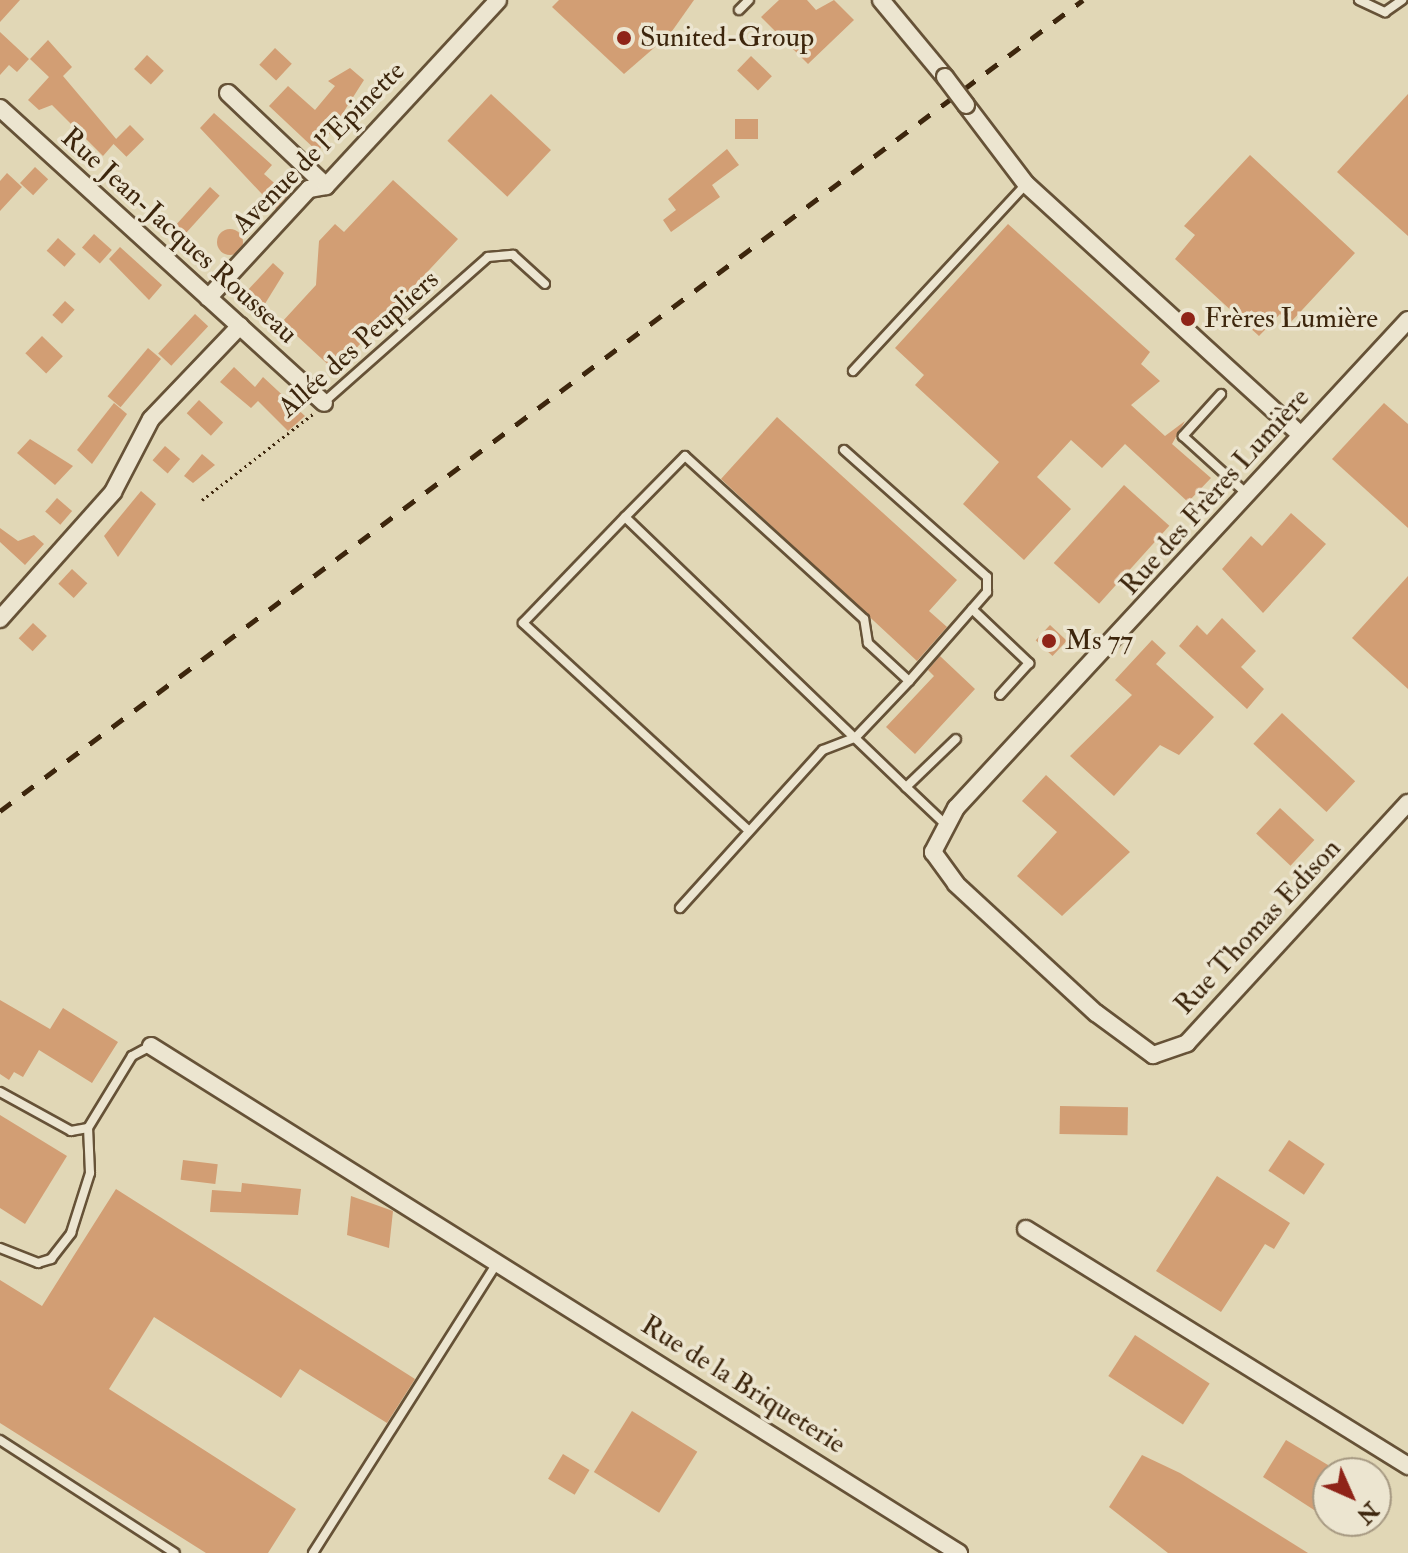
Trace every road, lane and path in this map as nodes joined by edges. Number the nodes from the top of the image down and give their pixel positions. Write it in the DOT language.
graph roads {
  1 [pos="498,0"];
  2 [pos="749,0"];
  3 [pos="881,0"];
  4 [pos="1359,0"];
  5 [pos="1402,0"];
  6 [pos="739,10"];
  7 [pos="228,93"];
  8 [pos="0,108"];
  9 [pos="1026,184"];
  10 [pos="326,186"];
  11 [pos="545,284"];
  12 [pos="208,298"];
  13 [pos="1408,320"];
  14 [pos="240,326"];
  15 [pos="853,371"];
  16 [pos="1221,394"];
  17 [pos="324,403"];
  18 [pos="1301,435"];
  19 [pos="844,450"];
  20 [pos="1248,495"];
  21 [pos="202,500"];
  22 [pos="625,517"];
  23 [pos="972,609"];
  24 [pos="0,619"];
  25 [pos="909,681"];
  26 [pos="1000,695"];
  27 [pos="855,738"];
  28 [pos="956,739"];
  29 [pos="906,787"];
  30 [pos="1408,803"];
  31 [pos="945,824"];
  32 [pos="749,831"];
  33 [pos="680,908"];
  34 [pos="151,1046"];
  35 [pos="0,1092"];
  36 [pos="88,1128"];
  37 [pos="1026,1229"];
  38 [pos="0,1248"];
  39 [pos="498,1261"];
  40 [pos="0,1440"];
  41 [pos="1408,1466"];
  42 [pos="175,1553"];
  43 [pos="313,1553"];
  44 [pos="959,1553"];
  1 -- 10 [label="street, Avenue de l'Epinette"];
  2 -- 6 [label="lane"];
  3 -- 9 [label="street, bridge"];
  4 -- 5 [label="lane"];
  7 -- 10 [label="street"];
  8 -- 12 [label="street, Rue Jean-Jacques Rousseau"];
  9 -- 15 [label="lane"];
  9 -- 18 [label="street"];
  10 -- 12 [label="street, Avenue de l'Epinette"];
  11 -- 17 [label="lane, Allée des Peupliers"];
  12 -- 14 [label="street, Rue Jean-Jacques Rousseau"];
  13 -- 18 [label="street, Rue des Frères Lumière"];
  14 -- 17 [label="street, Rue Jean-Jacques Rousseau"];
  14 -- 24 [label="street"];
  16 -- 20 [label="lane"];
  17 -- 21 [label="path, Allée des Peupliers"];
  18 -- 20 [label="street, Rue des Frères Lumière"];
  19 -- 23 [label="lane"];
  20 -- 31 [label="street, Rue des Frères Lumière"];
  22 -- 25 [label="lane"];
  22 -- 27 [label="lane"];
  22 -- 32 [label="lane"];
  23 -- 25 [label="lane"];
  23 -- 26 [label="lane"];
  25 -- 27 [label="lane"];
  27 -- 29 [label="lane"];
  27 -- 32 [label="lane"];
  28 -- 29 [label="lane"];
  29 -- 31 [label="lane"];
  30 -- 31 [label="street, Rue Thomas Edison"];
  32 -- 33 [label="lane"];
  34 -- 36 [label="lane"];
  34 -- 39 [label="street, Rue de la Briqueterie"];
  35 -- 36 [label="lane"];
  36 -- 38 [label="lane"];
  37 -- 41 [label="street"];
  39 -- 43 [label="lane"];
  39 -- 44 [label="street, Rue de la Briqueterie"];
  40 -- 42 [label="lane"];
}
